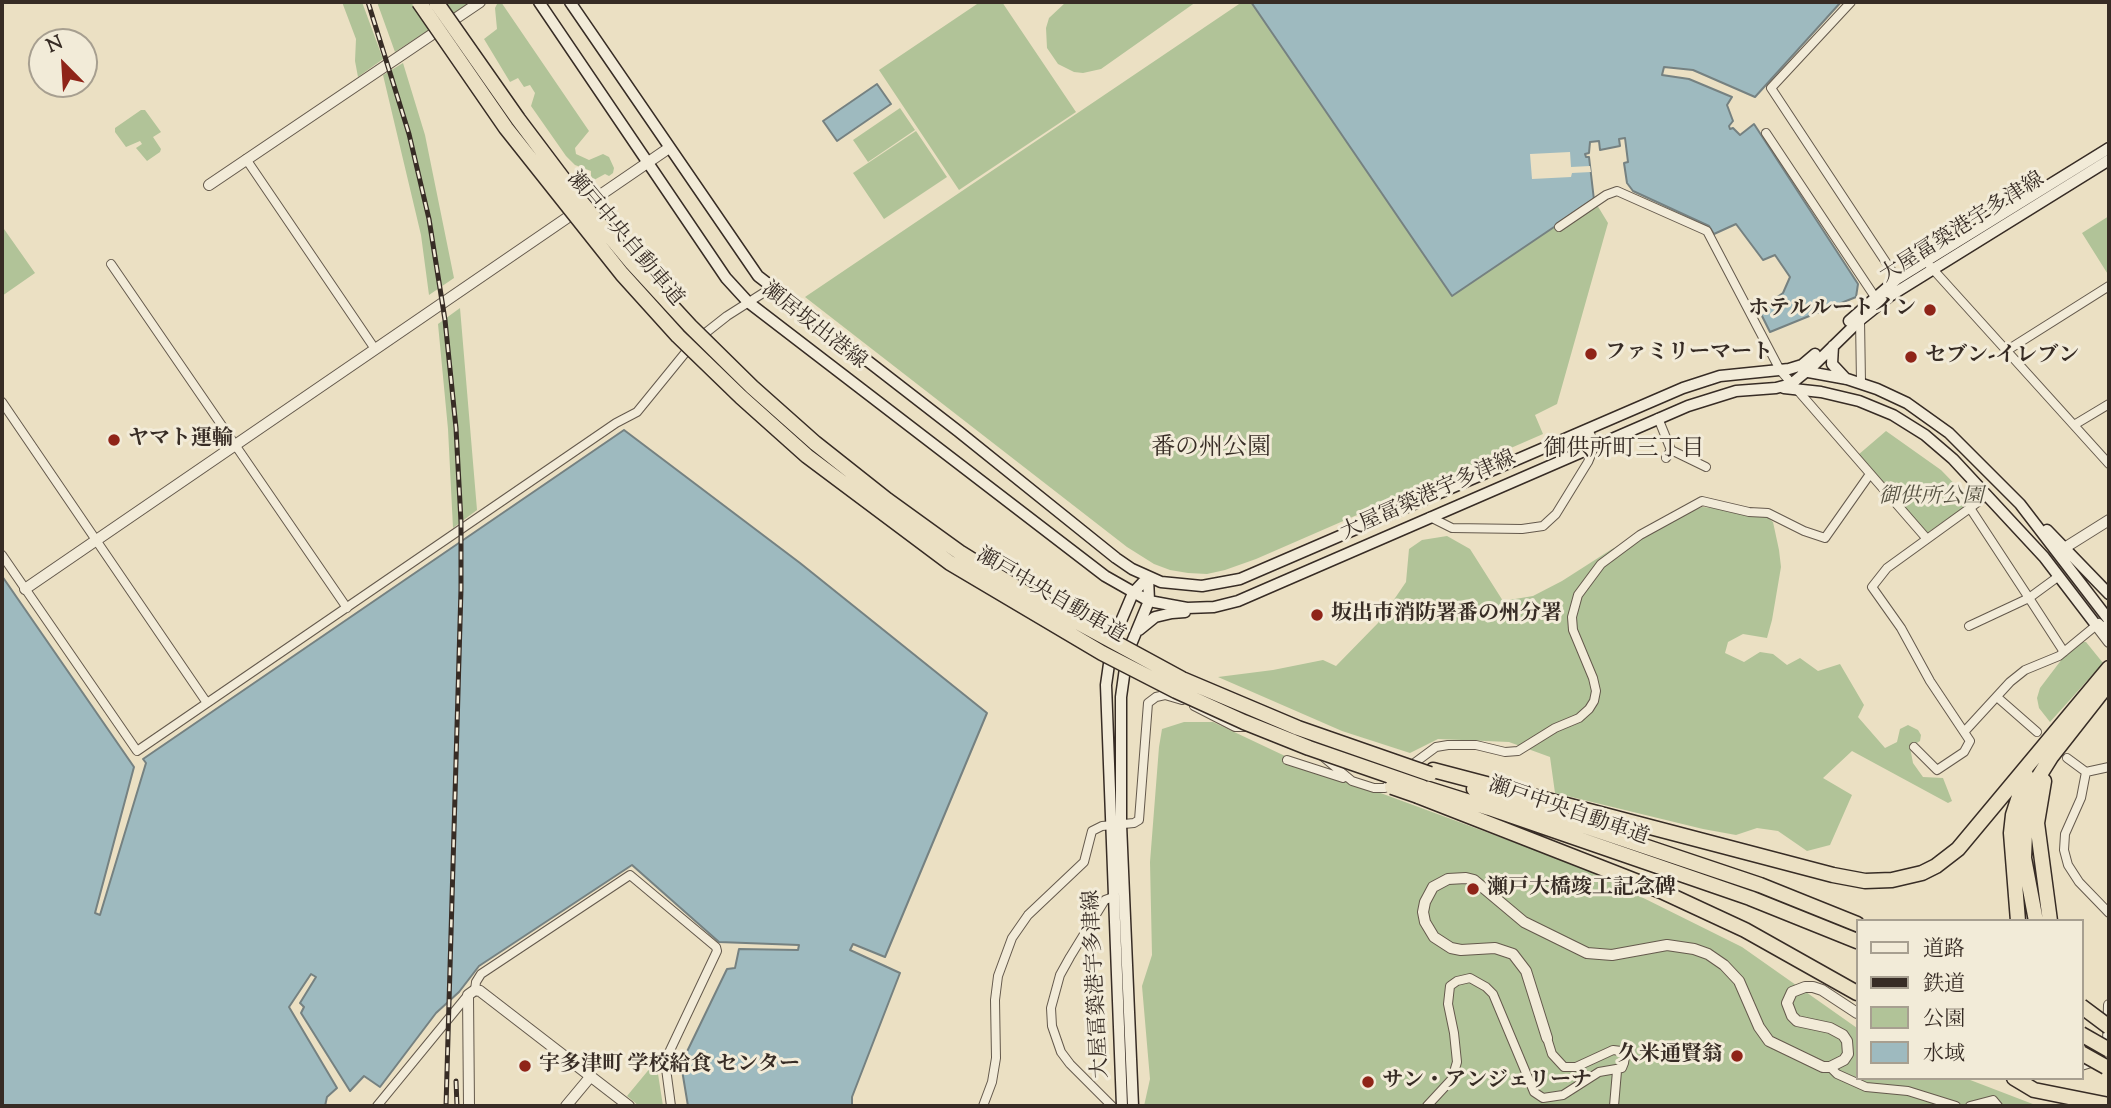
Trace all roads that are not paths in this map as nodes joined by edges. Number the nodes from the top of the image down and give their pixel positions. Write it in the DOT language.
graph roads {
  1 [pos="419,2"];
  2 [pos="436,2"];
  3 [pos="480,2"];
  4 [pos="539,2"];
  5 [pos="570,2"];
  6 [pos="1851,2"];
  7 [pos="1766,134"];
  8 [pos="669,148"];
  9 [pos="2109,148"];
  10 [pos="246,159"];
  11 [pos="2109,159"];
  12 [pos="648,163"];
  13 [pos="209,185"];
  14 [pos="1559,227"];
  15 [pos="111,264"];
  16 [pos="1930,265"];
  17 [pos="1897,279"];
  18 [pos="2109,286"];
  19 [pos="771,288"];
  20 [pos="1875,297"];
  21 [pos="748,302"];
  22 [pos="1859,316"];
  23 [pos="1833,346"];
  24 [pos="375,349"];
  25 [pos="2006,351"];
  26 [pos="1816,352"];
  27 [pos="1780,370"];
  28 [pos="1811,370"];
  29 [pos="1847,379"];
  30 [pos="1861,383"];
  31 [pos="1793,386"];
  32 [pos="1840,396"];
  33 [pos="2,402"];
  34 [pos="2109,404"];
  35 [pos="1658,418"];
  36 [pos="2074,425"];
  37 [pos="1588,429"];
  38 [pos="236,445"];
  39 [pos="1595,445"];
  40 [pos="1671,450"];
  41 [pos="1666,458"];
  42 [pos="2109,464"];
  43 [pos="1706,467"];
  44 [pos="1870,474"];
  45 [pos="1987,495"];
  46 [pos="1970,508"];
  47 [pos="1430,517"];
  48 [pos="2109,520"];
  49 [pos="1343,534"];
  50 [pos="1927,539"];
  51 [pos="96,541"];
  52 [pos="2061,549"];
  53 [pos="1351,552"];
  54 [pos="2,555"];
  55 [pos="2059,576"];
  56 [pos="1148,577"];
  57 [pos="25,589"];
  58 [pos="1133,593"];
  59 [pos="2109,594"];
  60 [pos="2029,597"];
  61 [pos="1149,601"];
  62 [pos="1238,601"];
  63 [pos="347,608"];
  64 [pos="2108,621"];
  65 [pos="1969,625"];
  66 [pos="2096,625"];
  67 [pos="1132,640"];
  68 [pos="2109,642"];
  69 [pos="2064,652"];
  70 [pos="2108,675"];
  71 [pos="1997,697"];
  72 [pos="207,703"];
  73 [pos="1965,731"];
  74 [pos="2037,732"];
  75 [pos="1914,747"];
  76 [pos="2051,757"];
  77 [pos="2034,758"];
  78 [pos="2067,758"];
  79 [pos="1287,760"];
  80 [pos="2109,767"];
  81 [pos="1431,772"];
  82 [pos="2086,772"];
  83 [pos="1352,781"];
  84 [pos="1420,791"];
  85 [pos="1115,824"];
  86 [pos="1113,897"];
  87 [pos="2109,913"];
  88 [pos="2018,919"];
  89 [pos="2036,919"];
  90 [pos="2050,919"];
  91 [pos="1856,924"];
  92 [pos="1856,941"];
  93 [pos="1856,992"];
  94 [pos="471,993"];
  95 [pos="1123,1005"];
  96 [pos="2109,1005"];
  97 [pos="2083,1008"];
  98 [pos="1856,1012"];
  99 [pos="2109,1027"];
  100 [pos="2083,1035"];
  101 [pos="1547,1038"];
  102 [pos="2109,1049"];
  103 [pos="2083,1054"];
  104 [pos="2083,1064"];
  105 [pos="1830,1067"];
  106 [pos="2108,1068"];
  107 [pos="1616,1071"];
  108 [pos="591,1076"];
  109 [pos="2017,1080"];
  110 [pos="2109,1105"];
  111 [pos="377,1106"];
  112 [pos="469,1106"];
  113 [pos="566,1106"];
  114 [pos="629,1106"];
  115 [pos="671,1106"];
  116 [pos="983,1106"];
  117 [pos="1112,1106"];
  118 [pos="1122,1106"];
  119 [pos="1133,1106"];
  120 [pos="1427,1106"];
  121 [pos="1614,1106"];
  122 [pos="1956,1106"];
  123 [pos="1970,1106"];
  124 [pos="1998,1106"];
  1 -- 84 [label="highway, 瀬戸中央自動車道, bridge"];
  2 -- 81 [label="highway, 瀬戸中央自動車道, bridge"];
  3 -- 10 [label="street"];
  4 -- 12 [label="main road, 瀬居坂出港線"];
  5 -- 8 [label="main road, 瀬居坂出港線"];
  6 -- 17 [label="street"];
  7 -- 20 [label="street"];
  8 -- 12 [label="street"];
  8 -- 19 [label="main road, 瀬居坂出港線"];
  9 -- 16 [label="main road, 大屋冨築港宇多津線"];
  10 -- 13 [label="street"];
  10 -- 24 [label="street"];
  11 -- 16 [label="main road, 大屋冨築港宇多津線"];
  12 -- 21 [label="main road, 瀬居坂出港線"];
  12 -- 24 [label="street"];
  14 -- 27 [label="street"];
  15 -- 38 [label="street"];
  16 -- 17 [label="main road, 大屋冨築港宇多津線"];
  16 -- 22 [label="main road, 大屋冨築港宇多津線"];
  16 -- 25 [label="street"];
  17 -- 20 [label="main road, 大屋冨築港宇多津線"];
  18 -- 25 [label="street"];
  19 -- 21 [label="street"];
  19 -- 56 [label="main road, 瀬居坂出港線"];
  20 -- 22 [label="main road, 大屋冨築港宇多津線"];
  21 -- 58 [label="main road, 瀬居坂出港線"];
  21 -- 63 [label="street"];
  22 -- 23 [label="main road, 大屋冨築港宇多津線"];
  22 -- 26 [label="main road, 大屋冨築港宇多津線"];
  22 -- 30 [label="street"];
  23 -- 28 [label="main road, 大屋冨築港宇多津線"];
  23 -- 29 [label="main road"];
  24 -- 38 [label="street"];
  25 -- 36 [label="street"];
  26 -- 27 [label="main road, 大屋冨築港宇多津線"];
  26 -- 28 [label="main road"];
  27 -- 28 [label="main road"];
  27 -- 31 [label="street"];
  27 -- 37 [label="main road, 大屋冨築港宇多津線"];
  28 -- 29 [label="main road"];
  28 -- 31 [label="main road, 大屋冨築港宇多津線"];
  28 -- 32 [label="main road"];
  29 -- 30 [label="main road"];
  30 -- 52 [label="main road"];
  31 -- 32 [label="main road"];
  31 -- 35 [label="main road, 大屋冨築港宇多津線"];
  31 -- 44 [label="street"];
  32 -- 45 [label="main road"];
  33 -- 51 [label="street"];
  34 -- 36 [label="street"];
  35 -- 39 [label="main road, 大屋冨築港宇多津線"];
  35 -- 40 [label="street"];
  36 -- 42 [label="street"];
  37 -- 39 [label="street"];
  37 -- 49 [label="main road, 大屋冨築港宇多津線"];
  38 -- 51 [label="street"];
  38 -- 63 [label="street"];
  39 -- 47 [label="main road, 大屋冨築港宇多津線"];
  39 -- 47 [label="street"];
  40 -- 41 [label="street"];
  40 -- 43 [label="street"];
  44 -- 50 [label="street"];
  44 -- 83 [label="street"];
  45 -- 46 [label="street"];
  45 -- 55 [label="main road"];
  46 -- 50 [label="street"];
  46 -- 60 [label="street"];
  47 -- 53 [label="main road, 大屋冨築港宇多津線"];
  48 -- 52 [label="street"];
  49 -- 53 [label="main road"];
  49 -- 56 [label="main road, 大屋冨築港宇多津線"];
  50 -- 73 [label="street"];
  51 -- 57 [label="street"];
  51 -- 72 [label="street"];
  52 -- 59 [label="main road"];
  52 -- 64 [label="main road"];
  53 -- 62 [label="main road, 大屋冨築港宇多津線"];
  54 -- 57 [label="street"];
  55 -- 60 [label="street"];
  55 -- 66 [label="main road"];
  56 -- 58 [label="main road, 大屋冨築港宇多津線"];
  56 -- 61 [label="main road, 大屋冨築港宇多津線"];
  57 -- 72 [label="street"];
  58 -- 61 [label="main road, 瀬居坂出港線"];
  58 -- 85 [label="main road, 大屋冨築港宇多津線"];
  60 -- 65 [label="street"];
  60 -- 69 [label="street"];
  61 -- 62 [label="main road, 大屋冨築港宇多津線"];
  61 -- 67 [label="main road, 大屋冨築港宇多津線"];
  62 -- 67 [label="main road"];
  63 -- 72 [label="street"];
  64 -- 66 [label="main road"];
  66 -- 68 [label="street"];
  66 -- 69 [label="street"];
  67 -- 85 [label="main road, 大屋冨築港宇多津線"];
  69 -- 71 [label="street"];
  70 -- 76 [label="highway"];
  70 -- 77 [label="highway"];
  71 -- 73 [label="street"];
  71 -- 74 [label="street"];
  73 -- 75 [label="street"];
  76 -- 89 [label="highway"];
  76 -- 90 [label="highway"];
  77 -- 81 [label="highway"];
  77 -- 88 [label="highway"];
  78 -- 82 [label="street"];
  79 -- 83 [label="street"];
  80 -- 82 [label="street"];
  81 -- 91 [label="highway, 瀬戸中央自動車道"];
  82 -- 87 [label="street"];
  83 -- 85 [label="street"];
  84 -- 92 [label="highway, 瀬戸中央自動車道"];
  84 -- 93 [label="highway"];
  85 -- 86 [label="main road, 大屋冨築港宇多津線"];
  85 -- 95 [label="main road, 大屋冨築港宇多津線"];
  85 -- 116 [label="street"];
  86 -- 95 [label="main road, 大屋冨築港宇多津線"];
  86 -- 117 [label="street"];
  94 -- 108 [label="street"];
  94 -- 111 [label="street"];
  94 -- 112 [label="street"];
  94 -- 115 [label="street"];
  95 -- 118 [label="main road, 大屋冨築港宇多津線"];
  95 -- 119 [label="main road, 大屋冨築港宇多津線"];
  96 -- 104 [label="street"];
  97 -- 99 [label="highway, bridge"];
  98 -- 105 [label="street"];
  100 -- 102 [label="highway, bridge"];
  101 -- 105 [label="street"];
  101 -- 107 [label="street"];
  103 -- 106 [label="highway, bridge"];
  105 -- 122 [label="street"];
  107 -- 120 [label="street"];
  107 -- 121 [label="street"];
  108 -- 113 [label="street"];
  108 -- 114 [label="street"];
  109 -- 110 [label="highway"];
  123 -- 124 [label="street"];
}
